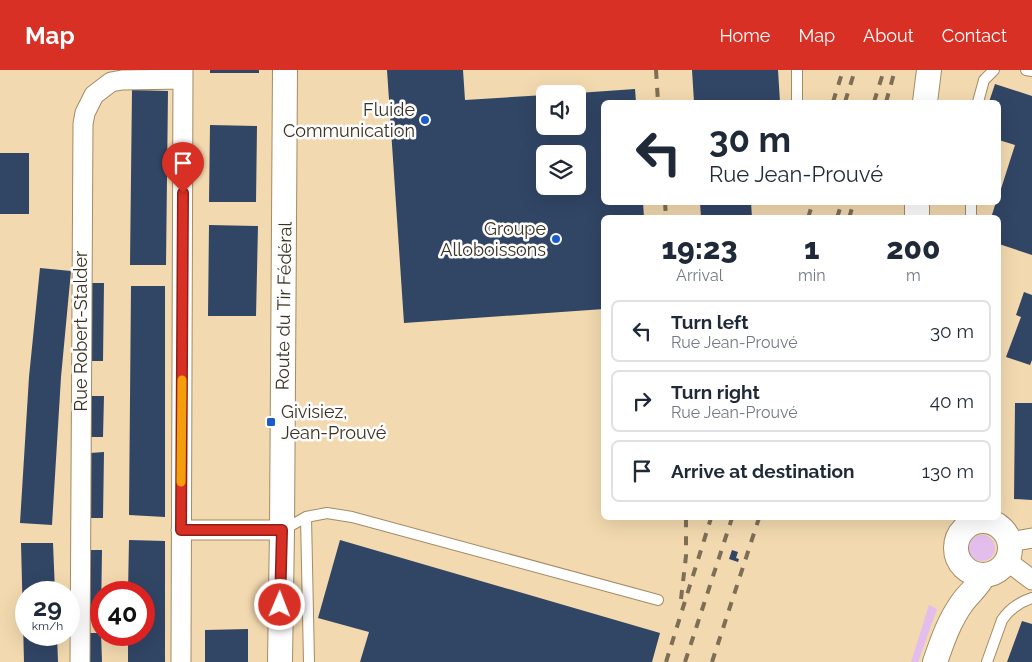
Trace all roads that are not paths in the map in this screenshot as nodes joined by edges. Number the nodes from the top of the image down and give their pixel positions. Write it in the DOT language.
graph roads {
  1 [pos="286,70"];
  2 [pos="797,70"];
  3 [pos="929,70"];
  4 [pos="994,70"];
  5 [pos="1026,70"];
  6 [pos="1032,72"];
  7 [pos="183,75"];
  8 [pos="797,100"];
  9 [pos="924,100"];
  10 [pos="979,100"];
  11 [pos="971,205"];
  12 [pos="971,214"];
  13 [pos="306,517"];
  14 [pos="981,520"];
  15 [pos="986,520"];
  16 [pos="181,530"];
  17 [pos="282,530"];
  18 [pos="1016,547"];
  19 [pos="962,566"];
  20 [pos="984,575"];
  21 [pos="1032,580"];
  22 [pos="1032,598"];
  23 [pos="658,600"];
  24 [pos="948,627"];
  25 [pos="80,662"];
  26 [pos="181,662"];
  27 [pos="280,662"];
  28 [pos="309,662"];
  29 [pos="934,662"];
  30 [pos="987,662"];
  1 -- 17 [label="street, Route du Tir Fédéral"];
  2 -- 8 [label="lane"];
  3 -- 9 [label="street"];
  4 -- 10 [label="lane"];
  5 -- 6 [label="lane"];
  7 -- 16 [label="street"];
  7 -- 25 [label="street, Rue Robert-Stalder"];
  11 -- 12 [label="lane"];
  13 -- 17 [label="lane"];
  13 -- 23 [label="lane"];
  13 -- 28 [label="lane"];
  14 -- 19 [label="street"];
  15 -- 18 [label="street"];
  16 -- 17 [label="street"];
  16 -- 26 [label="street"];
  17 -- 27 [label="street, Route du Tir Fédéral"];
  18 -- 20 [label="street"];
  18 -- 21 [label="street"];
  19 -- 20 [label="street"];
  19 -- 24 [label="street"];
  20 -- 24 [label="street"];
  22 -- 30 [label="lane"];
  24 -- 29 [label="street"];
}
